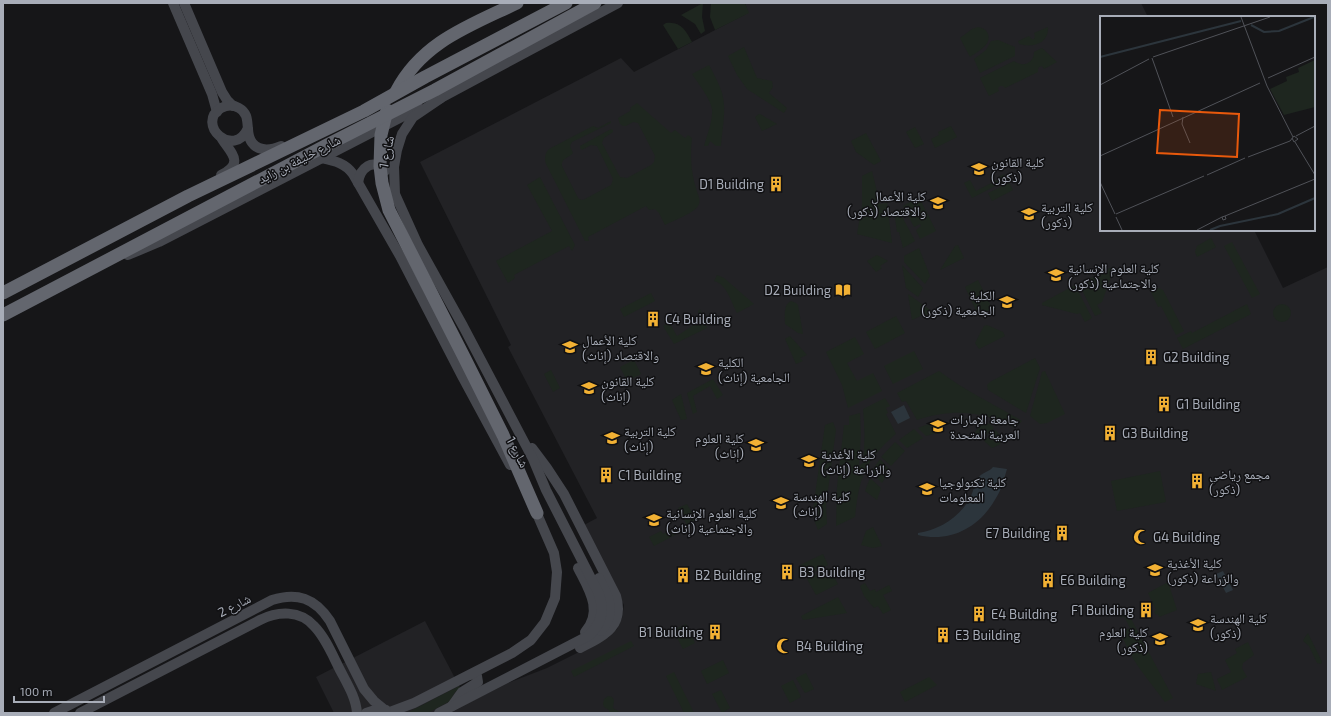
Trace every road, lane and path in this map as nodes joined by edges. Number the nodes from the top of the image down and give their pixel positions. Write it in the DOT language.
graph roads {
  1 [pos="173,3"];
  2 [pos="184,3"];
  3 [pos="517,3"];
  4 [pos="566,3"];
  5 [pos="595,3"];
  6 [pos="618,3"];
  7 [pos="441,98"];
  8 [pos="233,106"];
  9 [pos="217,112"];
  10 [pos="248,128"];
  11 [pos="318,133"];
  12 [pos="222,139"];
  13 [pos="321,158"];
  14 [pos="358,183"];
  15 [pos="395,194"];
  16 [pos="188,196"];
  17 [pos="112,257"];
  18 [pos="3,293"];
  19 [pos="3,315"];
  20 [pos="520,435"];
  21 [pos="533,459"];
  22 [pos="537,513"];
  23 [pos="545,662"];
  24 [pos="529,667"];
  25 [pos="470,675"];
  26 [pos="451,707"];
  27 [pos="389,712"];
  28 [pos="54,713"];
  29 [pos="80,713"];
  30 [pos="357,713"];
  31 [pos="366,713"];
  32 [pos="439,713"];
  1 -- 9 [label="street"];
  2 -- 8 [label="street"];
  3 -- 22 [label="highway"];
  4 -- 11 [label="highway, شارع خليفة بن زايد"];
  5 -- 17 [label="highway, شارع خليفة بن زايد"];
  6 -- 7 [label="street"];
  7 -- 13 [label="street"];
  7 -- 15 [label="street, شارع 1"];
  8 -- 9 [label="street"];
  8 -- 10 [label="street"];
  9 -- 12 [label="street"];
  10 -- 11 [label="street"];
  10 -- 12 [label="street"];
  11 -- 16 [label="highway, شارع خليفة بن زايد"];
  12 -- 16 [label="street"];
  13 -- 14 [label="street, شارع 1"];
  13 -- 17 [label="street"];
  14 -- 15 [label="street"];
  14 -- 22 [label="street, شارع 1"];
  15 -- 20 [label="street, شارع 1"];
  16 -- 18 [label="highway, شارع خليفة بن زايد"];
  17 -- 19 [label="highway, شارع خليفة بن زايد"];
  20 -- 21 [label="street, شارع 1"];
  20 -- 23 [label="street"];
  20 -- 24 [label="street"];
  21 -- 23 [label="street, شارع 1"];
  21 -- 24 [label="street, شارع 1"];
  22 -- 25 [label="street, شارع 1"];
  23 -- 24 [label="street, شارع 1"];
  24 -- 26 [label="street, شارع 1"];
  25 -- 26 [label="street"];
  25 -- 27 [label="street, شارع 1"];
  26 -- 32 [label="street, شارع 1"];
  27 -- 28 [label="street, شارع 2"];
  27 -- 31 [label="street, شارع 1"];
  29 -- 30 [label="street, شارع 2"];
}
